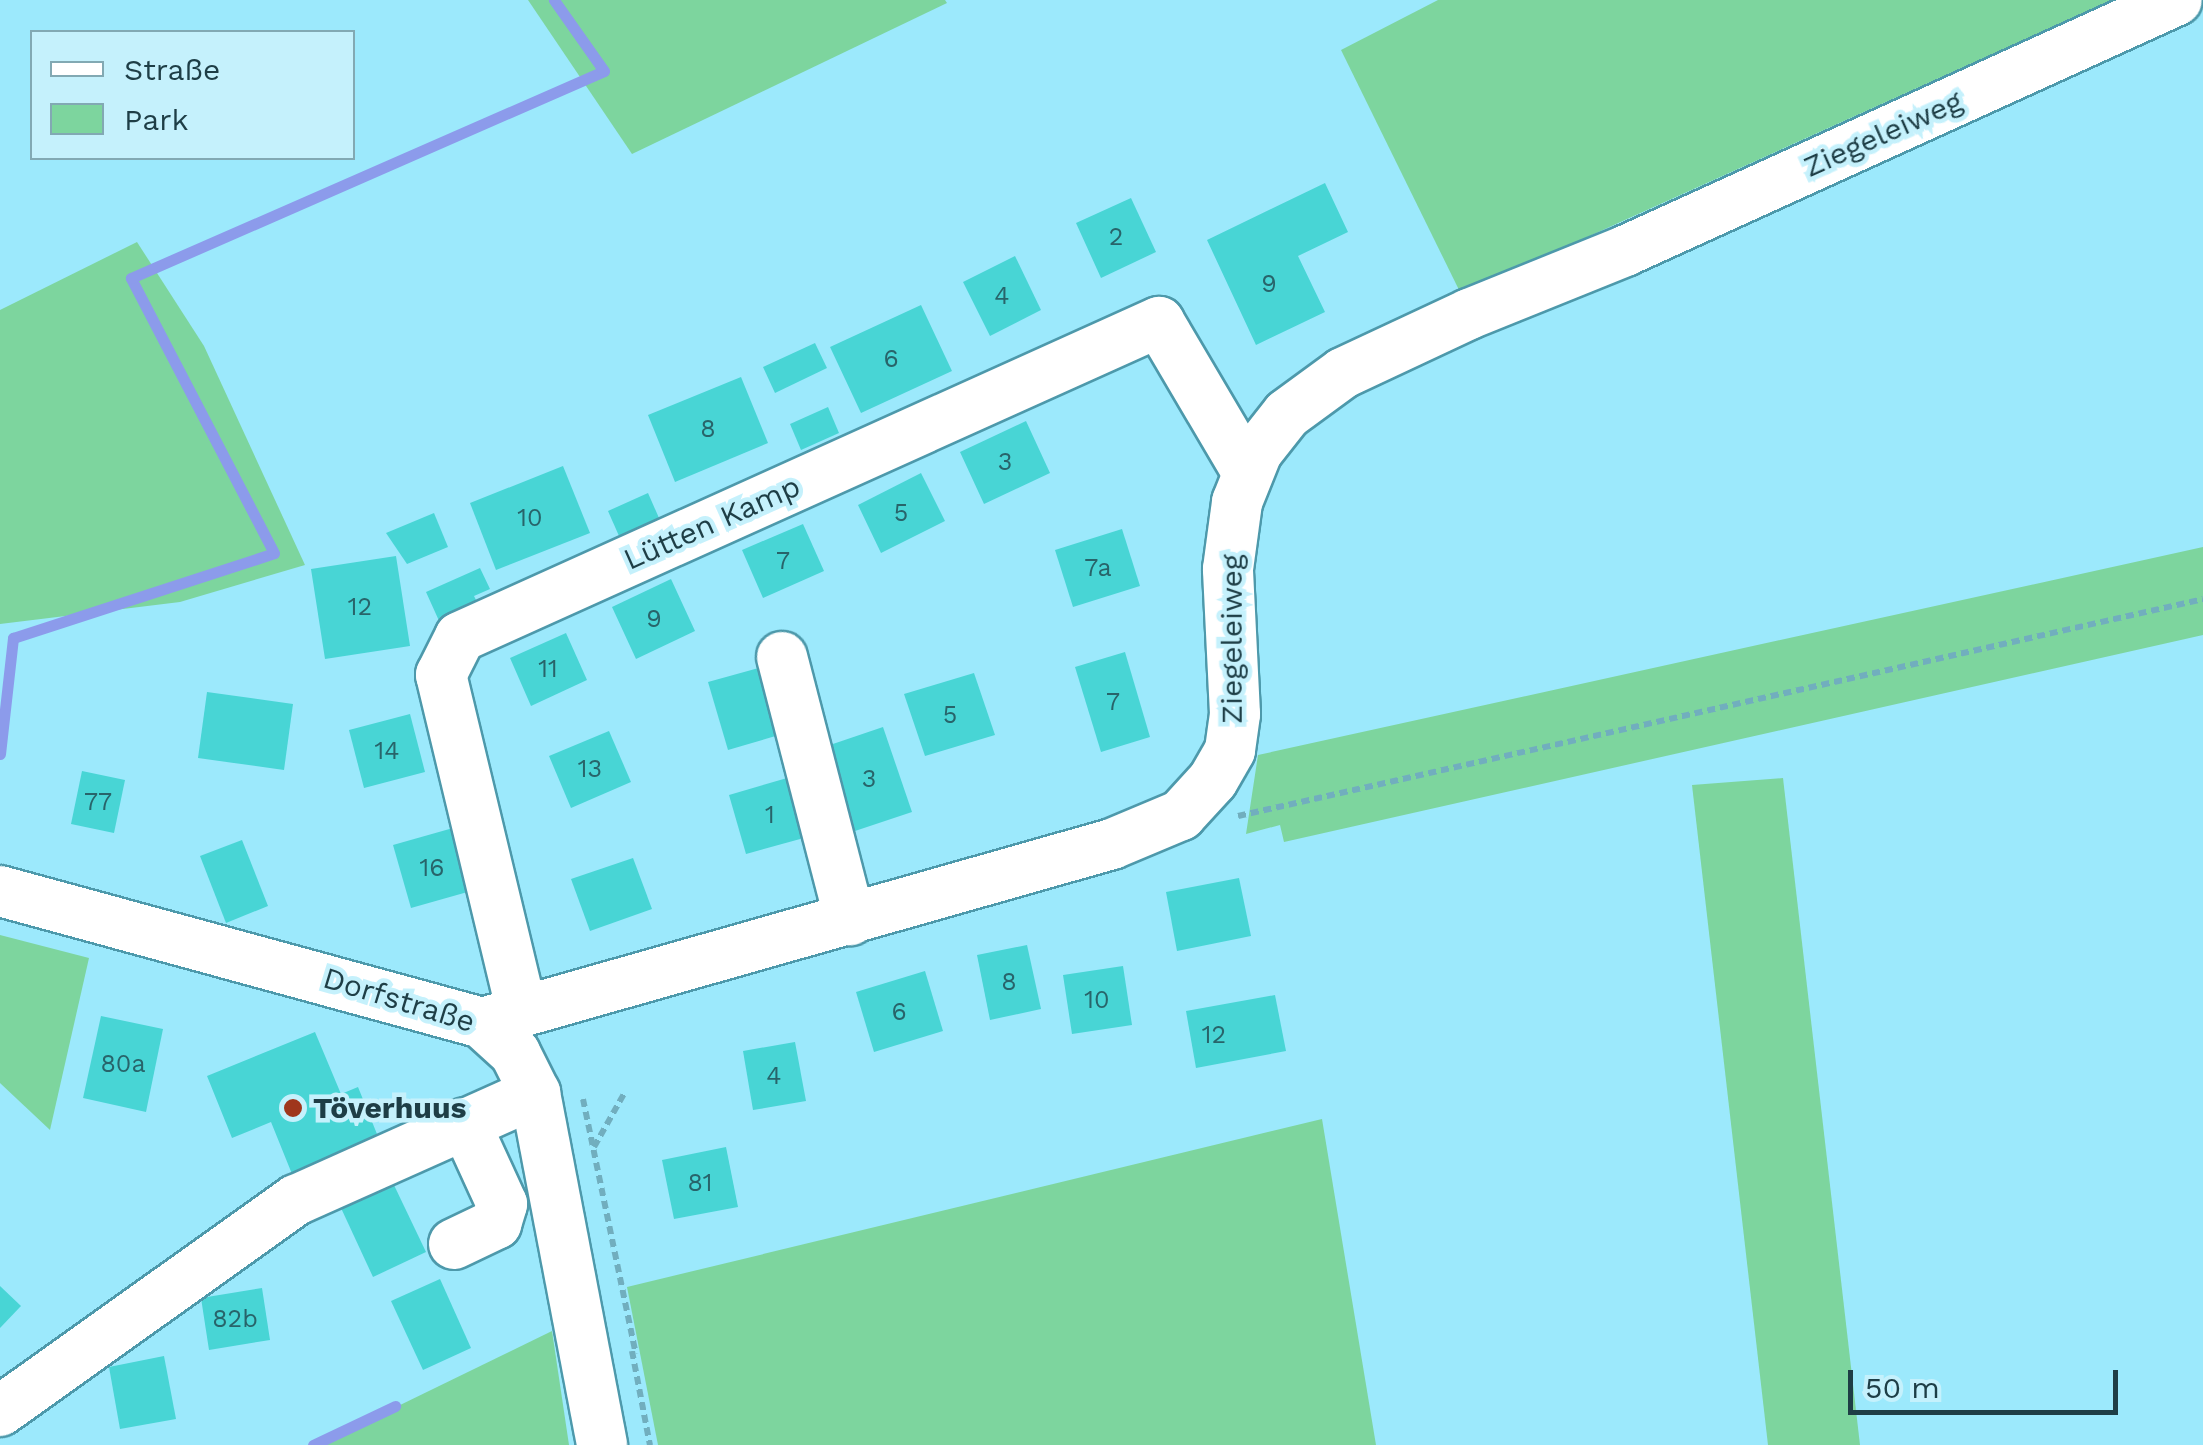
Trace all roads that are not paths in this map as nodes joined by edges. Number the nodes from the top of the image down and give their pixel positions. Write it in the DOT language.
graph roads {
  1 [pos="2177,0"];
  2 [pos="1248,473"];
  3 [pos="782,657"];
  4 [pos="0,891"];
  5 [pos="850,920"];
  6 [pos="502,1017"];
  7 [pos="558,1092"];
  8 [pos="465,1123"];
  9 [pos="454,1244"];
  10 [pos="0,1411"];
  11 [pos="602,1445"];
  1 -- 2 [label="street, Ziegeleiweg"];
  2 -- 5 [label="street, Ziegeleiweg"];
  2 -- 6 [label="street, Lütten Kamp"];
  3 -- 5 [label="street"];
  4 -- 6 [label="street, Dorfstraße"];
  5 -- 6 [label="street, Ziegeleiweg"];
  6 -- 7 [label="street, Dorfstraße"];
  7 -- 8 [label="street"];
  7 -- 11 [label="street, Dorfstraße"];
  8 -- 9 [label="street"];
  8 -- 10 [label="street"];
}
